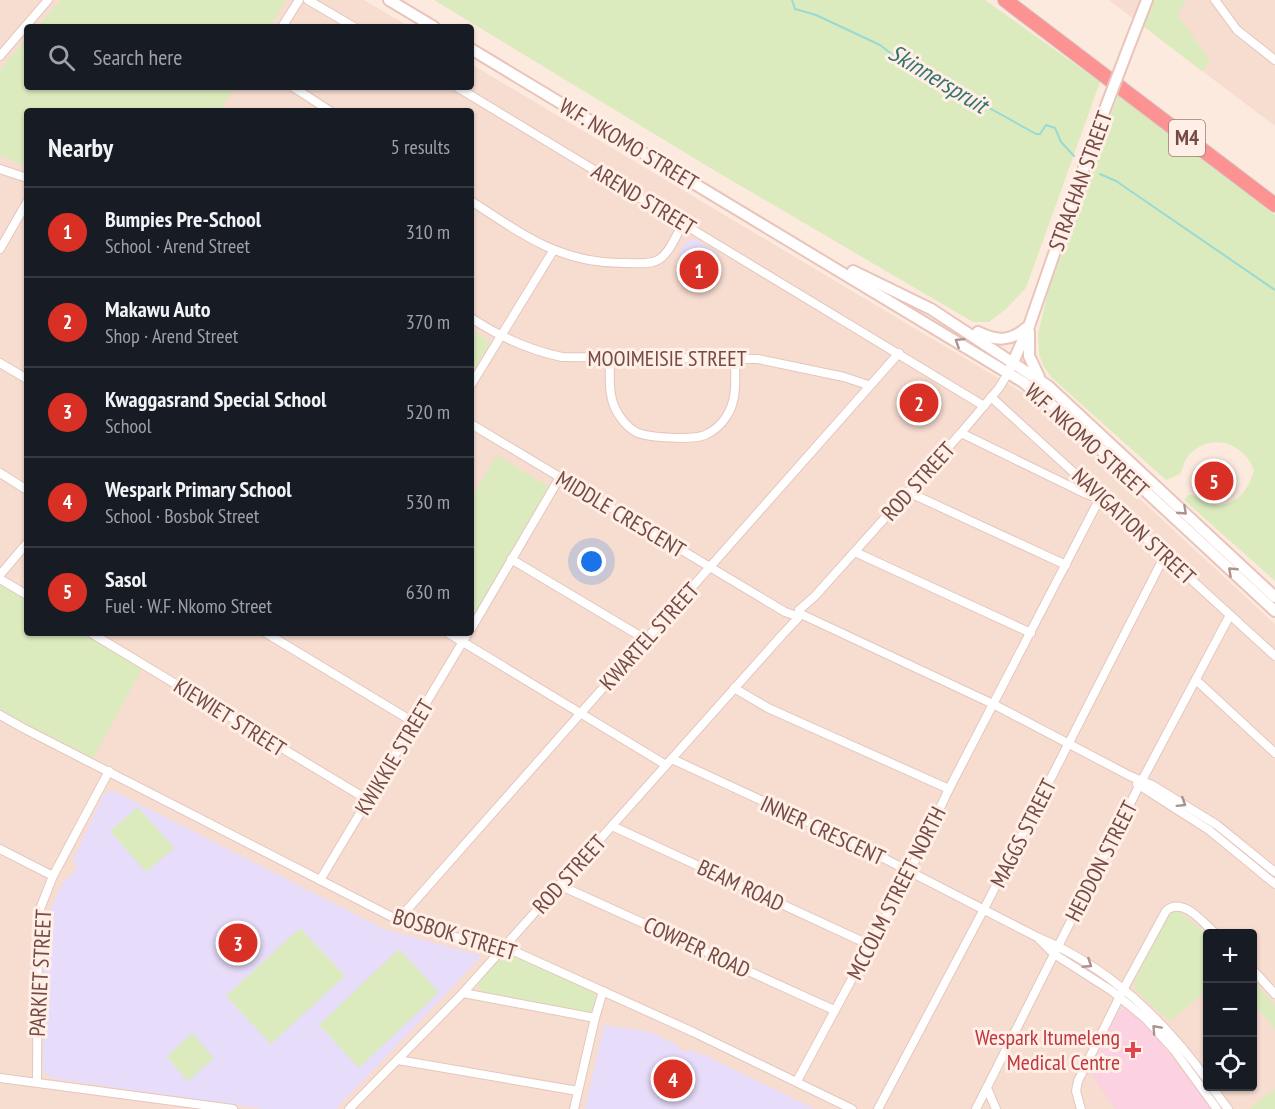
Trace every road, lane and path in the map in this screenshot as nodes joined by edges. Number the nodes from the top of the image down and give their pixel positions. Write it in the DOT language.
graph roads {
  1 [pos="48,0"];
  2 [pos="298,0"];
  3 [pos="308,0"];
  4 [pos="389,0"];
  5 [pos="1005,0"];
  6 [pos="1017,0"];
  7 [pos="1147,0"];
  8 [pos="1215,0"];
  9 [pos="27,24"];
  10 [pos="284,24"];
  11 [pos="349,24"];
  12 [pos="429,24"];
  13 [pos="24,28"];
  14 [pos="474,51"];
  15 [pos="0,56"];
  16 [pos="1275,60"];
  17 [pos="298,90"];
  18 [pos="463,90"];
  19 [pos="325,108"];
  20 [pos="0,169"];
  21 [pos="24,177"];
  22 [pos="1275,196"];
  23 [pos="474,203"];
  24 [pos="1275,205"];
  25 [pos="24,207"];
  26 [pos="683,223"];
  27 [pos="787,238"];
  28 [pos="0,249"];
  29 [pos="553,251"];
  30 [pos="931,309"];
  31 [pos="474,320"];
  32 [pos="1029,326"];
  33 [pos="500,336"];
  34 [pos="898,353"];
  35 [pos="610,358"];
  36 [pos="735,358"];
  37 [pos="1013,362"];
  38 [pos="0,363"];
  39 [pos="1008,373"];
  40 [pos="24,377"];
  41 [pos="474,380"];
  42 [pos="1042,382"];
  43 [pos="868,385"];
  44 [pos="991,397"];
  45 [pos="984,405"];
  46 [pos="474,426"];
  47 [pos="961,433"];
  48 [pos="0,473"];
  49 [pos="560,477"];
  50 [pos="24,488"];
  51 [pos="908,492"];
  52 [pos="1101,496"];
  53 [pos="24,547"];
  54 [pos="855,552"];
  55 [pos="1165,555"];
  56 [pos="511,559"];
  57 [pos="1066,565"];
  58 [pos="710,568"];
  59 [pos="0,577"];
  60 [pos="24,593"];
  61 [pos="1275,597"];
  62 [pos="1275,611"];
  63 [pos="799,614"];
  64 [pos="1230,615"];
  65 [pos="474,624"];
  66 [pos="1031,633"];
  67 [pos="96,636"];
  68 [pos="271,636"];
  69 [pos="453,636"];
  70 [pos="466,636"];
  71 [pos="645,639"];
  72 [pos="463,642"];
  73 [pos="1275,656"];
  74 [pos="1196,680"];
  75 [pos="734,688"];
  76 [pos="993,704"];
  77 [pos="581,713"];
  78 [pos="0,715"];
  79 [pos="415,723"];
  80 [pos="1068,743"];
  81 [pos="1275,753"];
  82 [pos="669,762"];
  83 [pos="109,771"];
  84 [pos="1141,783"];
  85 [pos="949,789"];
  86 [pos="1134,797"];
  87 [pos="1156,797"];
  88 [pos="368,800"];
  89 [pos="612,826"];
  90 [pos="0,849"];
  91 [pos="910,871"];
  92 [pos="1275,872"];
  93 [pos="53,876"];
  94 [pos="320,880"];
  95 [pos="1275,884"];
  96 [pos="559,885"];
  97 [pos="984,909"];
  98 [pos="398,920"];
  99 [pos="1211,929"];
  100 [pos="1037,937"];
  101 [pos="870,945"];
  102 [pos="1058,946"];
  103 [pos="502,949"];
  104 [pos="1054,954"];
  105 [pos="1257,974"];
  106 [pos="1124,988"];
  107 [pos="603,991"];
  108 [pos="463,993"];
  109 [pos="1275,994"];
  110 [pos="1120,997"];
  111 [pos="834,1010"];
  112 [pos="595,1018"];
  113 [pos="398,1060"];
  114 [pos="1203,1075"];
  115 [pos="0,1078"];
  116 [pos="797,1081"];
  117 [pos="37,1082"];
  118 [pos="987,1088"];
  119 [pos="578,1091"];
  120 [pos="1215,1091"];
  121 [pos="233,1109"];
  122 [pos="349,1109"];
  123 [pos="574,1109"];
  124 [pos="852,1109"];
  125 [pos="878,1109"];
  126 [pos="976,1109"];
  127 [pos="996,1109"];
  128 [pos="1081,1109"];
  129 [pos="1217,1109"];
  130 [pos="1228,1109"];
  1 -- 9 [label="street"];
  2 -- 10 [label="street"];
  3 -- 11 [label="street"];
  4 -- 12 [label="main road"];
  5 -- 24 [label="highway, M4"];
  6 -- 22 [label="highway, M4"];
  7 -- 32 [label="main road, STRACHAN STREET, bridge"];
  8 -- 16 [label="street"];
  13 -- 15 [label="street"];
  14 -- 27 [label="main road, W.F. NKOMO STREET"];
  17 -- 19 [label="street"];
  18 -- 26 [label="street, AREND STREET"];
  20 -- 21 [label="street"];
  23 -- 29 [label="street"];
  25 -- 28 [label="street"];
  26 -- 29 [label="street"];
  26 -- 34 [label="street, AREND STREET"];
  27 -- 30 [label="main road, W.F. NKOMO STREET"];
  39 -- 27 [label="main road, W.F. NKOMO STREET, one-way"];
  29 -- 33 [label="street"];
  30 -- 32 [label="main road"];
  30 -- 37 [label="main road, W.F. NKOMO STREET"];
  31 -- 33 [label="street, MOOIMEISIE STREET"];
  32 -- 37 [label="main road, STRACHAN STREET"];
  32 -- 42 [label="main road"];
  33 -- 35 [label="street, MOOIMEISIE STREET"];
  33 -- 41 [label="street"];
  34 -- 43 [label="street, KWARTEL STREET"];
  34 -- 45 [label="street, AREND STREET"];
  35 -- 36 [label="street, MOOIMEISIE STREET"];
  35 -- 36 [label="street"];
  36 -- 43 [label="street, MOOIMEISIE STREET"];
  37 -- 39 [label="main road, ROD STREET"];
  37 -- 42 [label="main road, W.F. NKOMO STREET"];
  38 -- 40 [label="street"];
  39 -- 44 [label="street, ROD STREET"];
  62 -- 39 [label="main road, W.F. NKOMO STREET, one-way"];
  42 -- 61 [label="main road, W.F. NKOMO STREET, one-way"];
  43 -- 58 [label="street, KWARTEL STREET"];
  44 -- 45 [label="street, ROD STREET"];
  44 -- 52 [label="street, NAVIGATION STREET"];
  45 -- 47 [label="street, ROD STREET"];
  46 -- 49 [label="street, MIDDLE CRESCENT"];
  47 -- 51 [label="street, ROD STREET"];
  47 -- 52 [label="street"];
  48 -- 50 [label="street"];
  49 -- 56 [label="street"];
  49 -- 58 [label="street, MIDDLE CRESCENT"];
  51 -- 54 [label="street, ROD STREET"];
  51 -- 57 [label="street"];
  52 -- 55 [label="street, NAVIGATION STREET"];
  52 -- 57 [label="street, MCCOLM STREET NORTH"];
  53 -- 59 [label="street"];
  54 -- 63 [label="street, ROD STREET"];
  54 -- 66 [label="street"];
  55 -- 64 [label="street, NAVIGATION STREET"];
  55 -- 80 [label="street, MAGGS STREET"];
  56 -- 65 [label="street"];
  56 -- 71 [label="street"];
  57 -- 66 [label="street, MCCOLM STREET NORTH"];
  58 -- 63 [label="street, MIDDLE CRESCENT"];
  58 -- 71 [label="street, KWARTEL STREET"];
  59 -- 60 [label="street"];
  63 -- 75 [label="street, ROD STREET"];
  63 -- 76 [label="street, MIDDLE CRESCENT"];
  64 -- 73 [label="street, NAVIGATION STREET"];
  64 -- 74 [label="street, HEDDON STREET"];
  66 -- 76 [label="street, MCCOLM STREET NORTH"];
  67 -- 88 [label="street, KIEWIET STREET"];
  68 -- 79 [label="street"];
  69 -- 72 [label="street, INNER CRESCENT"];
  70 -- 72 [label="street, KWIKKIE STREET"];
  71 -- 77 [label="street, KWARTEL STREET"];
  72 -- 77 [label="street, INNER CRESCENT"];
  72 -- 79 [label="street, KWIKKIE STREET"];
  74 -- 81 [label="street"];
  74 -- 84 [label="street, HEDDON STREET"];
  75 -- 82 [label="street, ROD STREET"];
  75 -- 85 [label="street"];
  76 -- 80 [label="street, MIDDLE CRESCENT"];
  76 -- 85 [label="street, MCCOLM STREET NORTH"];
  77 -- 82 [label="street, INNER CRESCENT"];
  77 -- 98 [label="street, KWARTEL STREET"];
  78 -- 83 [label="street, BOSBOK STREET"];
  79 -- 88 [label="street, KWIKKIE STREET"];
  80 -- 84 [label="street, MIDDLE CRESCENT"];
  80 -- 97 [label="street, MAGGS STREET"];
  82 -- 89 [label="street, ROD STREET"];
  82 -- 91 [label="street, INNER CRESCENT"];
  83 -- 93 [label="street, PARKIET STREET"];
  83 -- 94 [label="street, BOSBOK STREET"];
  84 -- 86 [label="street, HEDDON STREET"];
  84 -- 87 [label="street, MIDDLE CRESCENT"];
  84 -- 92 [label="street, MIDDLE CRESCENT, one-way"];
  85 -- 91 [label="street, MCCOLM STREET NORTH"];
  86 -- 87 [label="street"];
  86 -- 102 [label="street, HEDDON STREET"];
  87 -- 95 [label="street, MIDDLE CRESCENT"];
  88 -- 94 [label="street, KWIKKIE STREET"];
  89 -- 96 [label="street, ROD STREET"];
  89 -- 101 [label="street, BEAM ROAD"];
  90 -- 93 [label="street"];
  91 -- 97 [label="street, INNER CRESCENT"];
  91 -- 101 [label="street, MCCOLM STREET NORTH"];
  93 -- 117 [label="street, PARKIET STREET"];
  94 -- 98 [label="street, BOSBOK STREET"];
  96 -- 103 [label="street, ROD STREET"];
  96 -- 111 [label="street, COWPER ROAD"];
  97 -- 100 [label="street, INNER CRESCENT"];
  97 -- 125 [label="street, MAGGS STREET"];
  98 -- 103 [label="street, BOSBOK STREET"];
  99 -- 106 [label="street"];
  100 -- 102 [label="street, INNER CRESCENT"];
  100 -- 104 [label="street, INNER CRESCENT"];
  101 -- 111 [label="street, MCCOLM STREET NORTH"];
  102 -- 104 [label="street, HEDDON STREET"];
  102 -- 106 [label="street, INNER CRESCENT, one-way"];
  103 -- 107 [label="street, BOSBOK STREET"];
  103 -- 108 [label="street, ROD STREET"];
  104 -- 110 [label="street, INNER CRESCENT"];
  104 -- 118 [label="street, HEDDON STREET"];
  105 -- 109 [label="street"];
  106 -- 110 [label="street"];
  106 -- 114 [label="street, INNER CRESCENT"];
  107 -- 112 [label="street"];
  107 -- 116 [label="street, BOSBOK STREET"];
  108 -- 112 [label="street"];
  108 -- 113 [label="street, ROD STREET"];
  110 -- 128 [label="street"];
  129 -- 110 [label="street, INNER CRESCENT, one-way"];
  111 -- 116 [label="street, MCCOLM STREET NORTH"];
  112 -- 119 [label="street"];
  113 -- 119 [label="street"];
  113 -- 122 [label="street, ROD STREET"];
  115 -- 117 [label="street"];
  116 -- 124 [label="street, BOSBOK STREET"];
  117 -- 121 [label="street"];
  118 -- 126 [label="street, HEDDON STREET"];
  118 -- 127 [label="street"];
  119 -- 123 [label="street"];
  120 -- 130 [label="street"];
}
